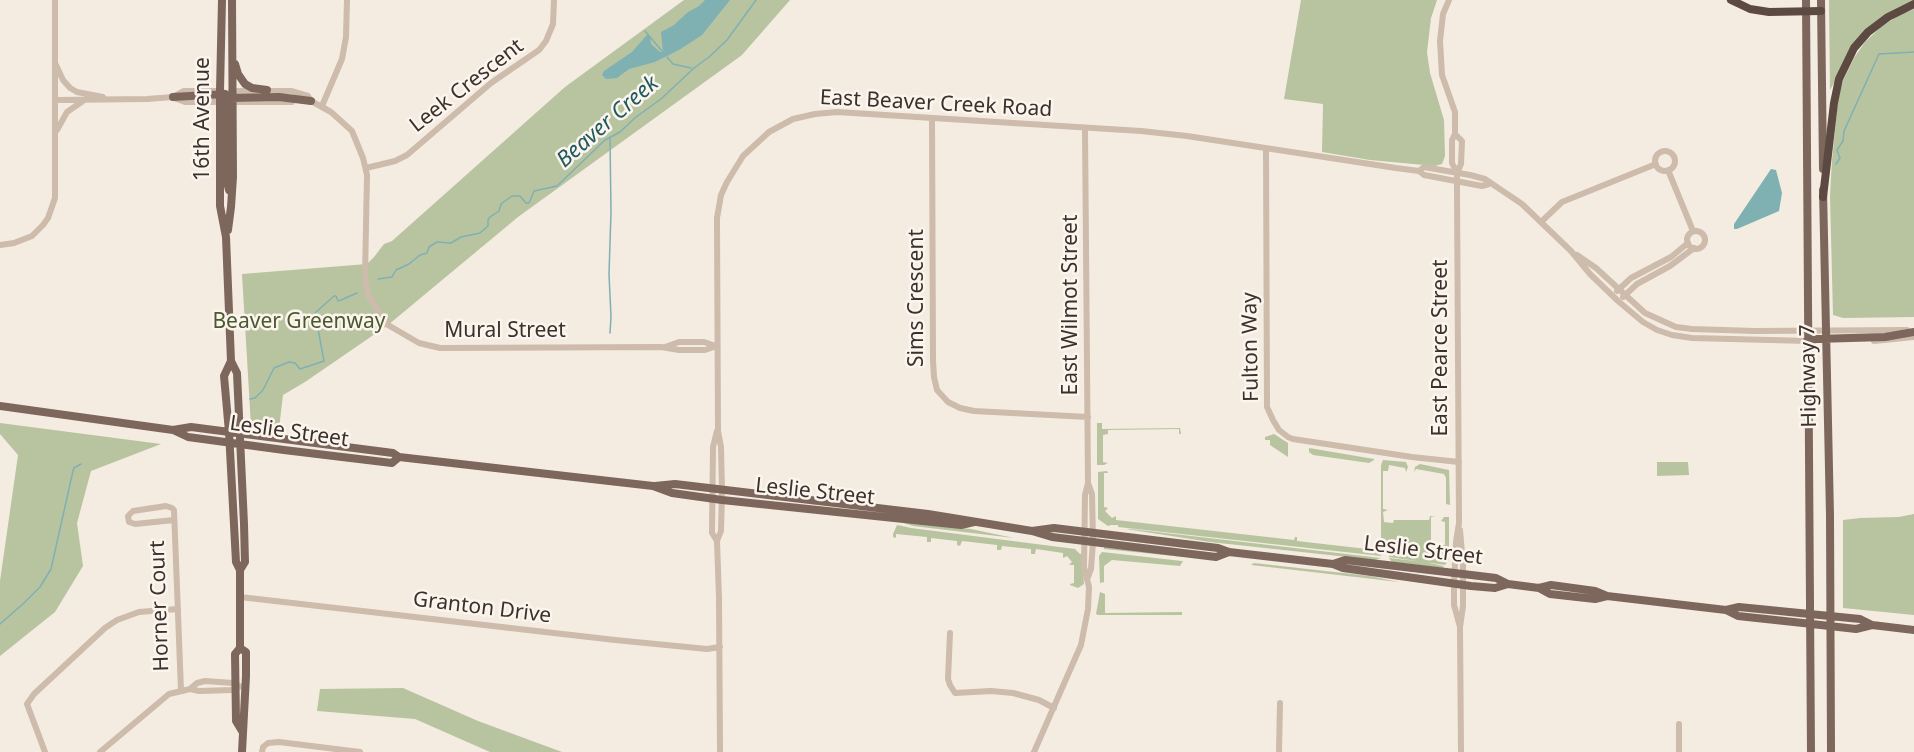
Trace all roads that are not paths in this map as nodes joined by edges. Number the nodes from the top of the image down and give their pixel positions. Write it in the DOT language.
graph roads {
  1 [pos="55,0"];
  2 [pos="222,0"];
  3 [pos="232,0"];
  4 [pos="347,0"];
  5 [pos="554,0"];
  6 [pos="1449,0"];
  7 [pos="1731,0"];
  8 [pos="1806,0"];
  9 [pos="1821,0"];
  10 [pos="1914,4"];
  11 [pos="1821,11"];
  12 [pos="1806,12"];
  13 [pos="232,44"];
  14 [pos="56,64"];
  15 [pos="267,90"];
  16 [pos="173,97"];
  17 [pos="225,97"];
  18 [pos="116,99"];
  19 [pos="55,100"];
  20 [pos="85,100"];
  21 [pos="311,101"];
  22 [pos="322,106"];
  23 [pos="932,119"];
  24 [pos="1085,128"];
  25 [pos="55,133"];
  26 [pos="1266,148"];
  27 [pos="1656,164"];
  28 [pos="366,168"];
  29 [pos="1668,170"];
  30 [pos="1419,171"];
  31 [pos="1457,173"];
  32 [pos="1457,181"];
  33 [pos="1489,184"];
  34 [pos="1823,197"];
  35 [pos="1541,222"];
  36 [pos="1693,231"];
  37 [pos="226,237"];
  38 [pos="1688,243"];
  39 [pos="0,245"];
  40 [pos="1694,248"];
  41 [pos="1571,251"];
  42 [pos="1618,289"];
  43 [pos="1624,295"];
  44 [pos="1612,296"];
  45 [pos="1618,301"];
  46 [pos="1807,330"];
  47 [pos="1914,331"];
  48 [pos="1827,337"];
  49 [pos="1914,337"];
  50 [pos="1807,341"];
  51 [pos="717,346"];
  52 [pos="231,361"];
  53 [pos="0,406"];
  54 [pos="1088,417"];
  55 [pos="173,430"];
  56 [pos="718,431"];
  57 [pos="229,432"];
  58 [pos="240,433"];
  59 [pos="230,442"];
  60 [pos="241,443"];
  61 [pos="399,457"];
  62 [pos="1459,462"];
  63 [pos="653,486"];
  64 [pos="713,489"];
  65 [pos="722,490"];
  66 [pos="713,499"];
  67 [pos="722,500"];
  68 [pos="174,520"];
  69 [pos="974,522"];
  70 [pos="1032,531"];
  71 [pos="1089,532"];
  72 [pos="717,541"];
  73 [pos="1089,542"];
  74 [pos="1229,552"];
  75 [pos="1333,564"];
  76 [pos="240,570"];
  77 [pos="1459,574"];
  78 [pos="1458,584"];
  79 [pos="1508,584"];
  80 [pos="240,597"];
  81 [pos="178,609"];
  82 [pos="1726,610"];
  83 [pos="1809,614"];
  84 [pos="1831,616"];
  85 [pos="1809,624"];
  86 [pos="1872,625"];
  87 [pos="1831,627"];
  88 [pos="1914,630"];
  89 [pos="950,633"];
  90 [pos="720,647"];
  91 [pos="240,648"];
  92 [pos="236,686"];
  93 [pos="246,687"];
  94 [pos="180,691"];
  95 [pos="1280,703"];
  96 [pos="1054,708"];
  97 [pos="1679,724"];
  98 [pos="242,731"];
  99 [pos="45,752"];
  100 [pos="100,752"];
  101 [pos="242,752"];
  102 [pos="262,752"];
  103 [pos="360,752"];
  104 [pos="720,752"];
  105 [pos="1034,752"];
  106 [pos="1279,752"];
  107 [pos="1461,752"];
  108 [pos="1679,752"];
  109 [pos="1811,752"];
  110 [pos="1831,752"];
  1 -- 14 [label="street"];
  2 -- 17 [label="main road, 16th Avenue"];
  3 -- 13 [label="main road, 16th Avenue"];
  4 -- 22 [label="street"];
  5 -- 28 [label="street, Leek Crescent"];
  6 -- 31 [label="street, East Pearce Street"];
  7 -- 12 [label="highway"];
  8 -- 12 [label="main road, Highway 7"];
  9 -- 11 [label="main road, Highway 7"];
  10 -- 34 [label="highway"];
  11 -- 12 [label="highway"];
  11 -- 34 [label="main road, Highway 7"];
  12 -- 46 [label="main road, Highway 7"];
  13 -- 15 [label="main road"];
  13 -- 17 [label="main road, 16th Avenue"];
  14 -- 18 [label="street"];
  14 -- 19 [label="street"];
  15 -- 17 [label="street, Mural Street"];
  15 -- 21 [label="street, Mural Street"];
  16 -- 17 [label="main road"];
  16 -- 18 [label="street"];
  17 -- 21 [label="main road"];
  17 -- 37 [label="main road, 16th Avenue"];
  17 -- 37 [label="main road, 16th Avenue"];
  18 -- 20 [label="street"];
  19 -- 20 [label="street"];
  19 -- 25 [label="street"];
  20 -- 25 [label="street"];
  21 -- 22 [label="street, Mural Street"];
  22 -- 28 [label="street, Mural Street"];
  23 -- 24 [label="street, East Beaver Creek Road"];
  23 -- 51 [label="street, East Beaver Creek Road"];
  23 -- 54 [label="street, Sims Crescent"];
  24 -- 26 [label="street, East Beaver Creek Road"];
  24 -- 54 [label="street, East Wilmot Street"];
  25 -- 39 [label="street"];
  26 -- 30 [label="street, East Beaver Creek Road"];
  26 -- 62 [label="street, Fulton Way"];
  27 -- 29 [label="street"];
  27 -- 29 [label="street"];
  27 -- 35 [label="street"];
  28 -- 51 [label="street, Mural Street"];
  29 -- 36 [label="street"];
  30 -- 31 [label="street, East Beaver Creek Road"];
  30 -- 32 [label="street, East Beaver Creek Road"];
  31 -- 32 [label="street, East Pearce Street"];
  31 -- 33 [label="street, East Beaver Creek Road"];
  32 -- 33 [label="street, East Beaver Creek Road"];
  32 -- 62 [label="street, East Pearce Street"];
  33 -- 35 [label="street, East Beaver Creek Road"];
  34 -- 48 [label="main road, Highway 7"];
  35 -- 41 [label="street, East Beaver Creek Road"];
  36 -- 38 [label="street"];
  36 -- 40 [label="street"];
  37 -- 52 [label="main road, 16th Avenue"];
  38 -- 40 [label="street"];
  38 -- 42 [label="street"];
  40 -- 43 [label="street"];
  41 -- 42 [label="street, East Beaver Creek Road"];
  41 -- 44 [label="street, East Beaver Creek Road"];
  42 -- 43 [label="street, East Beaver Creek Road"];
  42 -- 44 [label="street"];
  43 -- 45 [label="street"];
  43 -- 46 [label="street, East Beaver Creek Road"];
  44 -- 45 [label="street, East Beaver Creek Road"];
  45 -- 50 [label="street, East Beaver Creek Road"];
  46 -- 48 [label="street, East Beaver Creek Road"];
  46 -- 50 [label="main road, Highway 7"];
  47 -- 48 [label="main road"];
  48 -- 49 [label="street, East Beaver Creek Road"];
  48 -- 50 [label="main road"];
  48 -- 84 [label="main road, Highway 7"];
  50 -- 83 [label="main road, Highway 7"];
  51 -- 56 [label="street, East Beaver Creek Road"];
  52 -- 57 [label="main road, 16th Avenue"];
  52 -- 58 [label="main road, 16th Avenue"];
  53 -- 55 [label="main road, Leslie Street"];
  54 -- 71 [label="street, East Wilmot Street"];
  55 -- 57 [label="main road, Leslie Street"];
  55 -- 59 [label="main road, Leslie Street"];
  56 -- 64 [label="street, East Beaver Creek Road"];
  56 -- 65 [label="street, East Beaver Creek Road"];
  57 -- 58 [label="main road, Leslie Street"];
  57 -- 59 [label="main road, 16th Avenue"];
  58 -- 60 [label="main road, 16th Avenue"];
  58 -- 61 [label="main road, Leslie Street"];
  59 -- 60 [label="main road, Leslie Street"];
  59 -- 76 [label="main road, 16th Avenue"];
  60 -- 61 [label="main road, Leslie Street"];
  60 -- 76 [label="main road, 16th Avenue"];
  61 -- 63 [label="main road, Leslie Street"];
  62 -- 77 [label="street, East Pearce Street"];
  63 -- 64 [label="main road, Leslie Street"];
  63 -- 66 [label="main road, Leslie Street"];
  64 -- 65 [label="main road, Leslie Street"];
  64 -- 66 [label="street, East Beaver Creek Road"];
  65 -- 67 [label="street, East Beaver Creek Road"];
  65 -- 69 [label="main road, Leslie Street"];
  66 -- 67 [label="main road, Leslie Street"];
  66 -- 72 [label="street, East Beaver Creek Road"];
  67 -- 69 [label="main road, Leslie Street"];
  67 -- 72 [label="street, East Beaver Creek Road"];
  68 -- 68 [label="street, Horner Court"];
  68 -- 81 [label="street, Horner Court"];
  69 -- 70 [label="main road, Leslie Street"];
  70 -- 71 [label="main road, Leslie Street"];
  70 -- 73 [label="main road, Leslie Street"];
  71 -- 73 [label="street, East Wilmot Street"];
  71 -- 74 [label="main road, Leslie Street"];
  72 -- 90 [label="street"];
  73 -- 74 [label="main road, Leslie Street"];
  73 -- 96 [label="street, East Wilmot Street"];
  74 -- 75 [label="main road, Leslie Street"];
  75 -- 77 [label="main road, Leslie Street"];
  75 -- 78 [label="main road, Leslie Street"];
  76 -- 80 [label="main road, 16th Avenue"];
  77 -- 78 [label="street, East Pearce Street"];
  77 -- 79 [label="main road, Leslie Street"];
  78 -- 79 [label="main road, Leslie Street"];
  78 -- 107 [label="street, East Pearce Street"];
  79 -- 82 [label="main road, Leslie Street"];
  80 -- 90 [label="street, Granton Drive"];
  80 -- 91 [label="main road, 16th Avenue"];
  81 -- 94 [label="street, Horner Court"];
  81 -- 99 [label="street"];
  82 -- 83 [label="main road, Leslie Street"];
  82 -- 85 [label="main road, Leslie Street"];
  83 -- 84 [label="main road, Leslie Street"];
  83 -- 85 [label="main road, Highway 7"];
  84 -- 86 [label="main road, Leslie Street"];
  84 -- 87 [label="main road, Highway 7"];
  85 -- 87 [label="main road, Leslie Street"];
  85 -- 109 [label="main road, Highway 7"];
  86 -- 87 [label="main road, Leslie Street"];
  86 -- 88 [label="main road, Leslie Street"];
  87 -- 110 [label="main road, Highway 7"];
  89 -- 96 [label="street"];
  90 -- 104 [label="street"];
  91 -- 92 [label="main road, 16th Avenue"];
  91 -- 93 [label="main road, 16th Avenue"];
  92 -- 93 [label="street"];
  92 -- 94 [label="street"];
  92 -- 98 [label="main road, 16th Avenue"];
  93 -- 98 [label="main road, 16th Avenue"];
  94 -- 100 [label="street"];
  95 -- 106 [label="street"];
  96 -- 105 [label="street, East Wilmot Street"];
  97 -- 108 [label="street"];
  98 -- 101 [label="main road, 16th Avenue"];
  102 -- 103 [label="street"];
}
